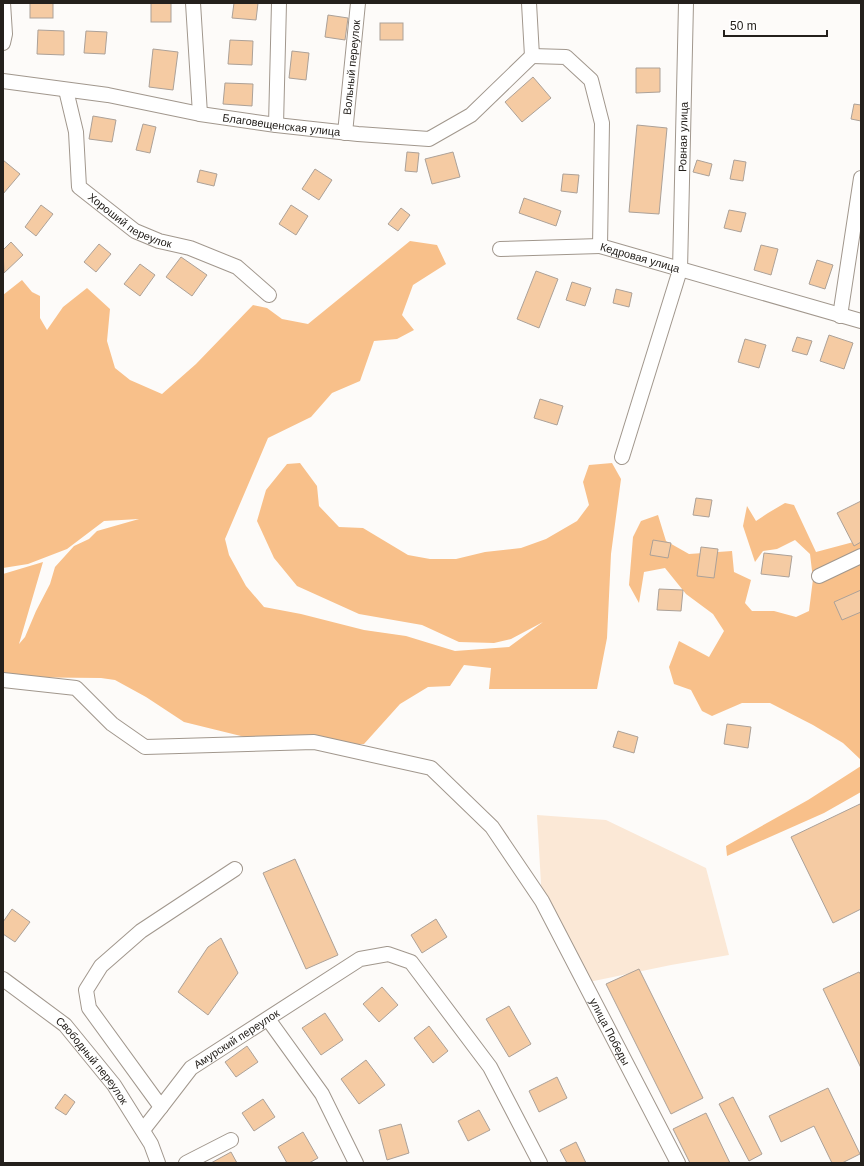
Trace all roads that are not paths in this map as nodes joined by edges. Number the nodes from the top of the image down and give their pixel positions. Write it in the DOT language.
graph roads {
  1 [pos="3,3"];
  2 [pos="194,3"];
  3 [pos="279,3"];
  4 [pos="358,3"];
  5 [pos="529,3"];
  6 [pos="686,3"];
  7 [pos="3,42"];
  8 [pos="532,56"];
  9 [pos="3,81"];
  10 [pos="66,90"];
  11 [pos="200,114"];
  12 [pos="276,125"];
  13 [pos="345,133"];
  14 [pos="861,178"];
  15 [pos="600,246"];
  16 [pos="500,249"];
  17 [pos="680,270"];
  18 [pos="269,295"];
  19 [pos="840,316"];
  20 [pos="861,321"];
  21 [pos="622,457"];
  22 [pos="861,556"];
  23 [pos="819,576"];
  24 [pos="3,680"];
  25 [pos="235,869"];
  26 [pos="3,979"];
  27 [pos="268,1019"];
  28 [pos="161,1107"];
  29 [pos="143,1130"];
  30 [pos="231,1140"];
  31 [pos="158,1163"];
  32 [pos="186,1163"];
  33 [pos="356,1163"];
  34 [pos="540,1163"];
  35 [pos="678,1163"];
  1 -- 7 [label="street"];
  2 -- 11 [label="street"];
  3 -- 12 [label="street"];
  4 -- 13 [label="street, Вольный переулок"];
  5 -- 8 [label="street"];
  6 -- 17 [label="street, Ровная улица"];
  8 -- 13 [label="street, Благовещенская улица"];
  8 -- 15 [label="street, Кедровая улица"];
  9 -- 10 [label="street, Благовещенская улица"];
  10 -- 11 [label="street, Благовещенская улица"];
  10 -- 18 [label="street, Хороший переулок"];
  11 -- 12 [label="street, Благовещенская улица"];
  12 -- 13 [label="street, Благовещенская улица"];
  14 -- 19 [label="street"];
  15 -- 16 [label="street"];
  15 -- 17 [label="street, Кедровая улица"];
  17 -- 19 [label="street, Кедровая улица"];
  17 -- 21 [label="street, Ровная улица"];
  19 -- 20 [label="street, Кедровая улица"];
  22 -- 23 [label="street"];
  24 -- 35 [label="street, улица Победы"];
  25 -- 28 [label="street"];
  26 -- 29 [label="street, Свободный переулок"];
  27 -- 28 [label="street, Амурский переулок"];
  27 -- 33 [label="street"];
  27 -- 34 [label="street, Амурский переулок"];
  28 -- 29 [label="street, Амурский переулок"];
  29 -- 31 [label="street, Свободный переулок"];
  30 -- 32 [label="street"];
}
